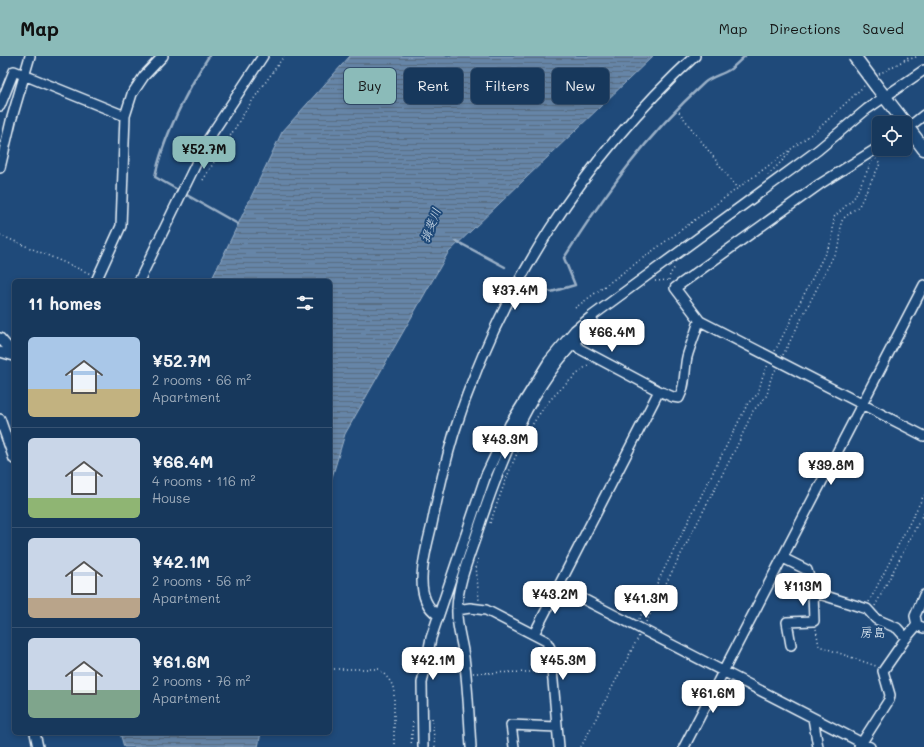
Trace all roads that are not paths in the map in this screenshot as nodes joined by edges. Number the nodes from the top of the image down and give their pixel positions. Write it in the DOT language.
graph roads {
  1 [pos="30,56"];
  2 [pos="163,56"];
  3 [pos="263,56"];
  4 [pos="696,56"];
  5 [pos="854,56"];
  6 [pos="924,70"];
  7 [pos="24,75"];
  8 [pos="885,97"];
  9 [pos="0,106"];
  10 [pos="125,116"];
  11 [pos="902,116"];
  12 [pos="924,116"];
  13 [pos="912,121"];
  14 [pos="912,129"];
  15 [pos="924,148"];
  16 [pos="872,151"];
  17 [pos="0,168"];
  18 [pos="97,279"];
  19 [pos="140,279"];
  20 [pos="924,286"];
  21 [pos="592,316"];
  22 [pos="700,321"];
  23 [pos="0,338"];
  24 [pos="574,343"];
  25 [pos="0,352"];
  26 [pos="12,353"];
  27 [pos="12,355"];
  28 [pos="659,391"];
  29 [pos="861,404"];
  30 [pos="0,419"];
  31 [pos="924,436"];
  32 [pos="12,453"];
  33 [pos="783,558"];
  34 [pos="558,586"];
  35 [pos="812,592"];
  36 [pos="924,595"];
  37 [pos="457,610"];
  38 [pos="438,615"];
  39 [pos="920,626"];
  40 [pos="534,634"];
  41 [pos="906,638"];
  42 [pos="791,645"];
  43 [pos="724,671"];
  44 [pos="813,718"];
  45 [pos="557,727"];
  46 [pos="36,735"];
  47 [pos="864,746"];
  48 [pos="38,747"];
  49 [pos="423,747"];
  50 [pos="471,747"];
  51 [pos="514,747"];
  52 [pos="559,747"];
  53 [pos="684,747"];
  54 [pos="818,747"];
  1 -- 7 [label="street"];
  2 -- 10 [label="street"];
  3 -- 19 [label="street"];
  4 -- 38 [label="street"];
  5 -- 8 [label="street, bridge"];
  6 -- 8 [label="street"];
  7 -- 9 [label="street"];
  7 -- 10 [label="street"];
  7 -- 17 [label="street"];
  8 -- 11 [label="street"];
  8 -- 21 [label="street"];
  10 -- 18 [label="street"];
  12 -- 13 [label="street"];
  14 -- 15 [label="street"];
  16 -- 22 [label="street"];
  20 -- 29 [label="street"];
  21 -- 24 [label="street"];
  21 -- 38 [label="street"];
  22 -- 28 [label="street"];
  22 -- 29 [label="street"];
  23 -- 26 [label="street"];
  24 -- 28 [label="street"];
  24 -- 37 [label="street"];
  25 -- 27 [label="street"];
  28 -- 34 [label="street"];
  29 -- 31 [label="street"];
  29 -- 33 [label="street"];
  30 -- 32 [label="street"];
  33 -- 35 [label="street"];
  33 -- 43 [label="street"];
  34 -- 40 [label="street"];
  34 -- 43 [label="street"];
  35 -- 41 [label="street"];
  35 -- 42 [label="street"];
  36 -- 39 [label="street"];
  37 -- 40 [label="street"];
  37 -- 50 [label="street"];
  38 -- 49 [label="street"];
  39 -- 41 [label="street"];
  40 -- 45 [label="street"];
  41 -- 47 [label="street"];
  43 -- 44 [label="street"];
  43 -- 53 [label="street"];
  44 -- 47 [label="street"];
  44 -- 54 [label="street"];
  45 -- 51 [label="street"];
  45 -- 52 [label="street"];
  46 -- 48 [label="street"];
}
